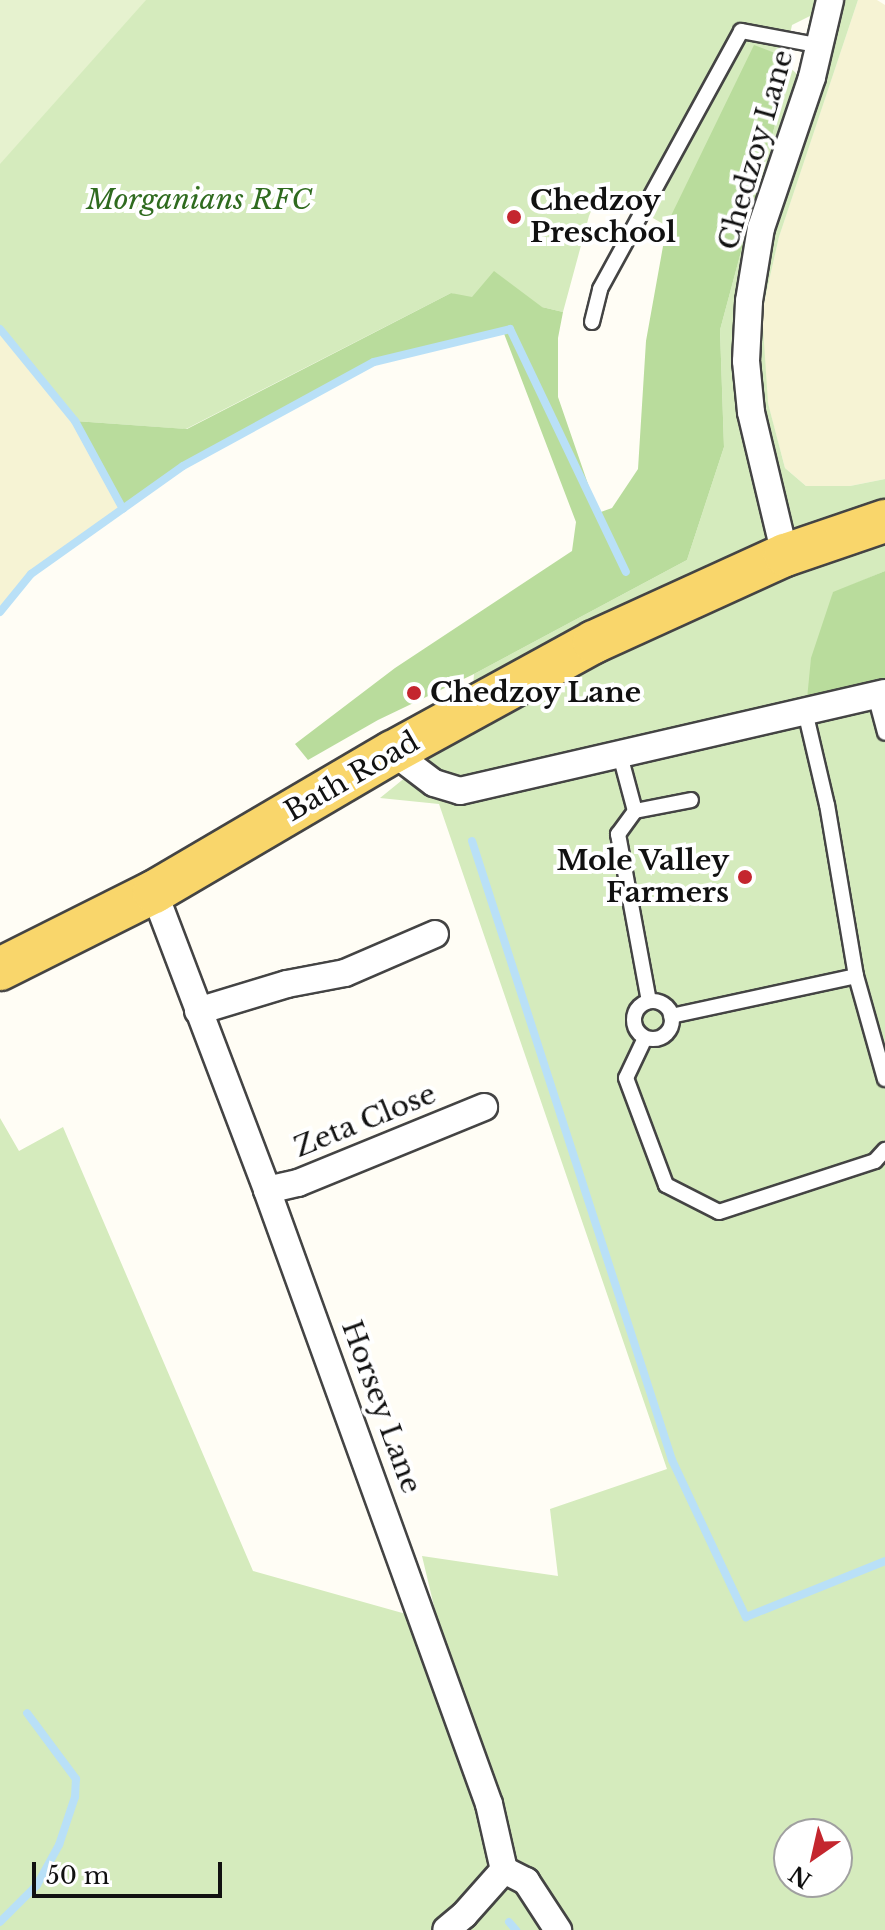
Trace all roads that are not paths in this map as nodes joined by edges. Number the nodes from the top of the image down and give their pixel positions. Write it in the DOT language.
graph roads {
  1 [pos="830,0"];
  2 [pos="821,46"];
  3 [pos="592,322"];
  4 [pos="885,521"];
  5 [pos="785,555"];
  6 [pos="880,694"];
  7 [pos="805,711"];
  8 [pos="885,733"];
  9 [pos="393,752"];
  10 [pos="620,755"];
  11 [pos="691,800"];
  12 [pos="635,811"];
  13 [pos="154,892"];
  14 [pos="435,934"];
  15 [pos="0,969"];
  16 [pos="856,976"];
  17 [pos="649,1001"];
  18 [pos="198,1011"];
  19 [pos="671,1016"];
  20 [pos="645,1038"];
  21 [pos="885,1079"];
  22 [pos="484,1107"];
  23 [pos="885,1150"];
  24 [pos="267,1190"];
  25 [pos="504,1870"];
  26 [pos="446,1930"];
  27 [pos="558,1930"];
  1 -- 2 [label="street, Chedzoy Lane"];
  2 -- 3 [label="lane"];
  2 -- 5 [label="street, Chedzoy Lane"];
  4 -- 5 [label="main road, Bath Road"];
  5 -- 9 [label="main road, Bath Road"];
  6 -- 7 [label="street"];
  6 -- 8 [label="lane"];
  7 -- 10 [label="street"];
  7 -- 16 [label="lane"];
  9 -- 10 [label="street"];
  9 -- 13 [label="main road, Bath Road"];
  10 -- 12 [label="lane"];
  11 -- 12 [label="lane"];
  12 -- 17 [label="lane"];
  13 -- 15 [label="main road, Bath Road"];
  13 -- 18 [label="street, Horsey Lane"];
  14 -- 18 [label="street"];
  16 -- 19 [label="lane"];
  16 -- 21 [label="lane"];
  17 -- 19 [label="lane"];
  17 -- 20 [label="lane"];
  18 -- 24 [label="street, Horsey Lane"];
  19 -- 20 [label="lane"];
  20 -- 23 [label="lane"];
  22 -- 24 [label="street, Zeta Close"];
  24 -- 25 [label="street, Horsey Lane"];
  25 -- 26 [label="street"];
  25 -- 27 [label="street"];
}
